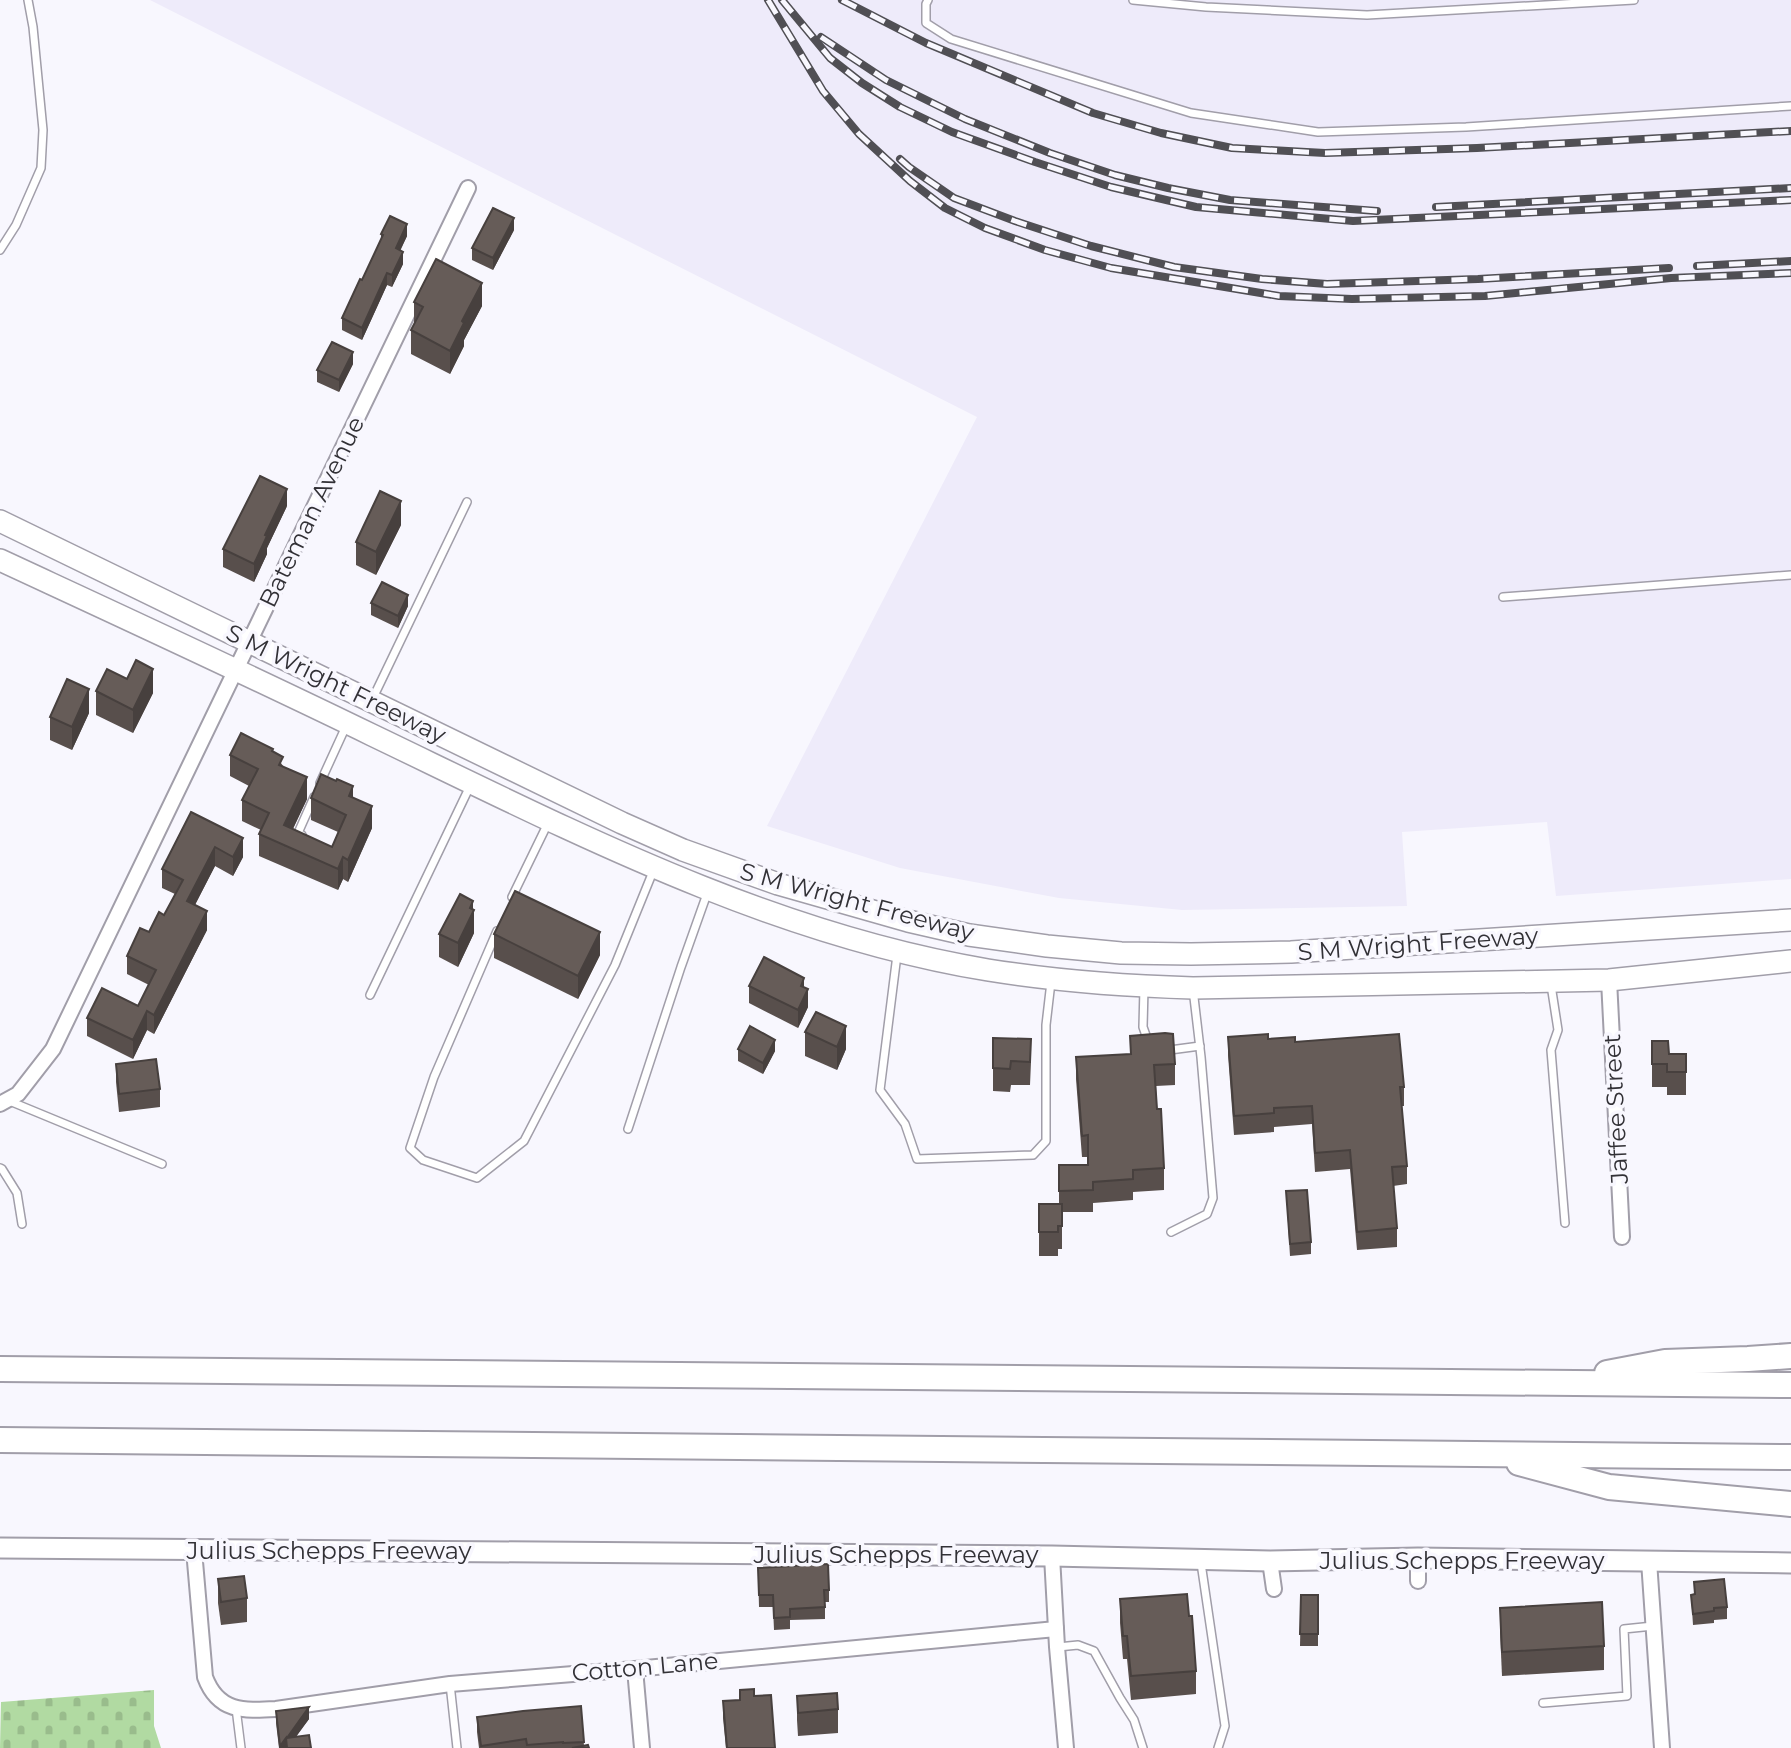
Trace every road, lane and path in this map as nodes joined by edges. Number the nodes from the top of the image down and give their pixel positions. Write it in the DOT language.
graph roads {
  1 [pos="28,0"];
  2 [pos="929,0"];
  3 [pos="1133,0"];
  4 [pos="1634,0"];
  5 [pos="1791,106"];
  6 [pos="468,188"];
  7 [pos="0,250"];
  8 [pos="467,502"];
  9 [pos="0,521"];
  10 [pos="0,560"];
  11 [pos="1791,575"];
  12 [pos="1503,597"];
  13 [pos="249,642"];
  14 [pos="237,670"];
  15 [pos="372,701"];
  16 [pos="347,723"];
  17 [pos="472,783"];
  18 [pos="549,821"];
  19 [pos="308,838"];
  20 [pos="654,868"];
  21 [pos="708,890"];
  22 [pos="510,902"];
  23 [pos="1791,920"];
  24 [pos="499,926"];
  25 [pos="898,950"];
  26 [pos="1791,961"];
  27 [pos="1052,978"];
  28 [pos="1551,981"];
  29 [pos="1609,981"];
  30 [pos="1144,986"];
  31 [pos="1193,988"];
  32 [pos="370,995"];
  33 [pos="1200,1046"];
  34 [pos="8,1099"];
  35 [pos="628,1129"];
  36 [pos="162,1164"];
  37 [pos="0,1168"];
  38 [pos="1565,1223"];
  39 [pos="22,1224"];
  40 [pos="1171,1232"];
  41 [pos="1622,1237"];
  42 [pos="1791,1356"];
  43 [pos="0,1369"];
  44 [pos="1554,1383"];
  45 [pos="1791,1385"];
  46 [pos="0,1440"];
  47 [pos="1486,1454"];
  48 [pos="1791,1457"];
  49 [pos="1791,1504"];
  50 [pos="0,1548"];
  51 [pos="194,1550"];
  52 [pos="1052,1556"];
  53 [pos="1418,1558"];
  54 [pos="1201,1560"];
  55 [pos="1270,1561"];
  56 [pos="1649,1561"];
  57 [pos="1791,1563"];
  58 [pos="1418,1581"];
  59 [pos="1274,1589"];
  60 [pos="1654,1625"];
  61 [pos="1056,1629"];
  62 [pos="1057,1647"];
  63 [pos="635,1669"];
  64 [pos="450,1684"];
  65 [pos="1544,1703"];
  66 [pos="236,1708"];
  67 [pos="241,1748"];
  68 [pos="457,1748"];
  69 [pos="642,1748"];
  70 [pos="1066,1748"];
  71 [pos="1143,1748"];
  72 [pos="1218,1748"];
  73 [pos="1662,1748"];
  1 -- 7 [label="lane"];
  2 -- 5 [label="lane"];
  3 -- 4 [label="lane"];
  6 -- 13 [label="street, Bateman Avenue"];
  8 -- 15 [label="lane"];
  9 -- 13 [label="main road, S M Wright Freeway"];
  10 -- 14 [label="main road, S M Wright Freeway"];
  11 -- 12 [label="lane"];
  13 -- 14 [label="street, Bateman Avenue"];
  13 -- 15 [label="main road, S M Wright Freeway"];
  14 -- 16 [label="main road, S M Wright Freeway"];
  14 -- 34 [label="street, Bateman Avenue"];
  15 -- 23 [label="main road, S M Wright Freeway"];
  16 -- 17 [label="main road, S M Wright Freeway"];
  16 -- 19 [label="lane"];
  17 -- 18 [label="main road, S M Wright Freeway"];
  17 -- 32 [label="lane"];
  18 -- 20 [label="main road, S M Wright Freeway"];
  18 -- 22 [label="lane"];
  20 -- 21 [label="main road, S M Wright Freeway"];
  20 -- 24 [label="lane"];
  21 -- 25 [label="main road, S M Wright Freeway"];
  21 -- 35 [label="lane"];
  25 -- 27 [label="main road, S M Wright Freeway"];
  25 -- 27 [label="lane"];
  26 -- 29 [label="main road, S M Wright Freeway"];
  27 -- 30 [label="main road, S M Wright Freeway"];
  28 -- 29 [label="main road, S M Wright Freeway"];
  28 -- 31 [label="main road, S M Wright Freeway"];
  28 -- 38 [label="lane"];
  29 -- 41 [label="street, Jaffee Street"];
  30 -- 31 [label="main road, S M Wright Freeway"];
  30 -- 33 [label="lane"];
  31 -- 33 [label="lane"];
  33 -- 40 [label="lane"];
  34 -- 36 [label="lane"];
  37 -- 39 [label="lane"];
  42 -- 44 [label="highway"];
  43 -- 44 [label="highway"];
  44 -- 45 [label="highway"];
  46 -- 47 [label="highway"];
  47 -- 48 [label="highway"];
  47 -- 49 [label="highway"];
  50 -- 51 [label="main road, Julius Schepps Freeway"];
  51 -- 52 [label="main road, Julius Schepps Freeway"];
  51 -- 66 [label="street"];
  52 -- 54 [label="main road, Julius Schepps Freeway"];
  52 -- 61 [label="street"];
  53 -- 55 [label="main road, Julius Schepps Freeway"];
  53 -- 56 [label="main road, Julius Schepps Freeway"];
  53 -- 58 [label="street"];
  54 -- 55 [label="main road, Julius Schepps Freeway"];
  54 -- 72 [label="lane"];
  55 -- 59 [label="street"];
  56 -- 57 [label="main road, Julius Schepps Freeway"];
  56 -- 60 [label="street"];
  60 -- 65 [label="lane"];
  60 -- 73 [label="street"];
  61 -- 62 [label="street"];
  61 -- 63 [label="street, Cotton Lane"];
  62 -- 70 [label="street"];
  62 -- 71 [label="lane"];
  63 -- 64 [label="street, Cotton Lane"];
  63 -- 69 [label="street"];
  64 -- 66 [label="street, Cotton Lane"];
  64 -- 68 [label="lane"];
  66 -- 67 [label="lane"];
}
